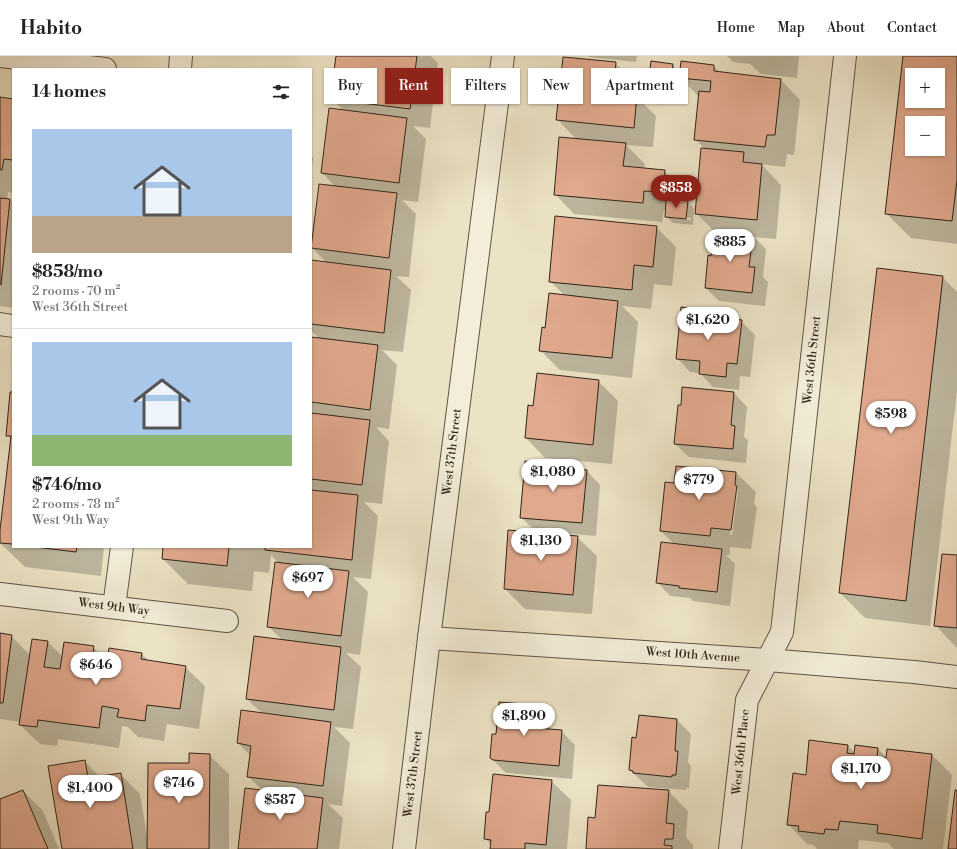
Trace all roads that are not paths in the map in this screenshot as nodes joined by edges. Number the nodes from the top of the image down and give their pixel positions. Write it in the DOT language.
graph roads {
  1 [pos="0,56"];
  2 [pos="181,56"];
  3 [pos="503,56"];
  4 [pos="845,56"];
  5 [pos="97,68"];
  6 [pos="180,68"];
  7 [pos="0,324"];
  8 [pos="12,326"];
  9 [pos="122,548"];
  10 [pos="0,594"];
  11 [pos="114,607"];
  12 [pos="227,620"];
  13 [pos="429,638"];
  14 [pos="767,660"];
  15 [pos="957,677"];
  16 [pos="404,849"];
  17 [pos="730,849"];
  1 -- 5 [label="street"];
  2 -- 6 [label="street"];
  3 -- 13 [label="street, West 37th Street"];
  4 -- 14 [label="street, West 36th Street"];
  7 -- 8 [label="street"];
  9 -- 11 [label="street"];
  10 -- 11 [label="street, West 9th Way"];
  11 -- 12 [label="street, West 9th Way"];
  13 -- 14 [label="street, West 10th Avenue"];
  13 -- 16 [label="street, West 37th Street"];
  14 -- 15 [label="street, West 10th Avenue"];
  14 -- 17 [label="street, West 36th Place"];
}
